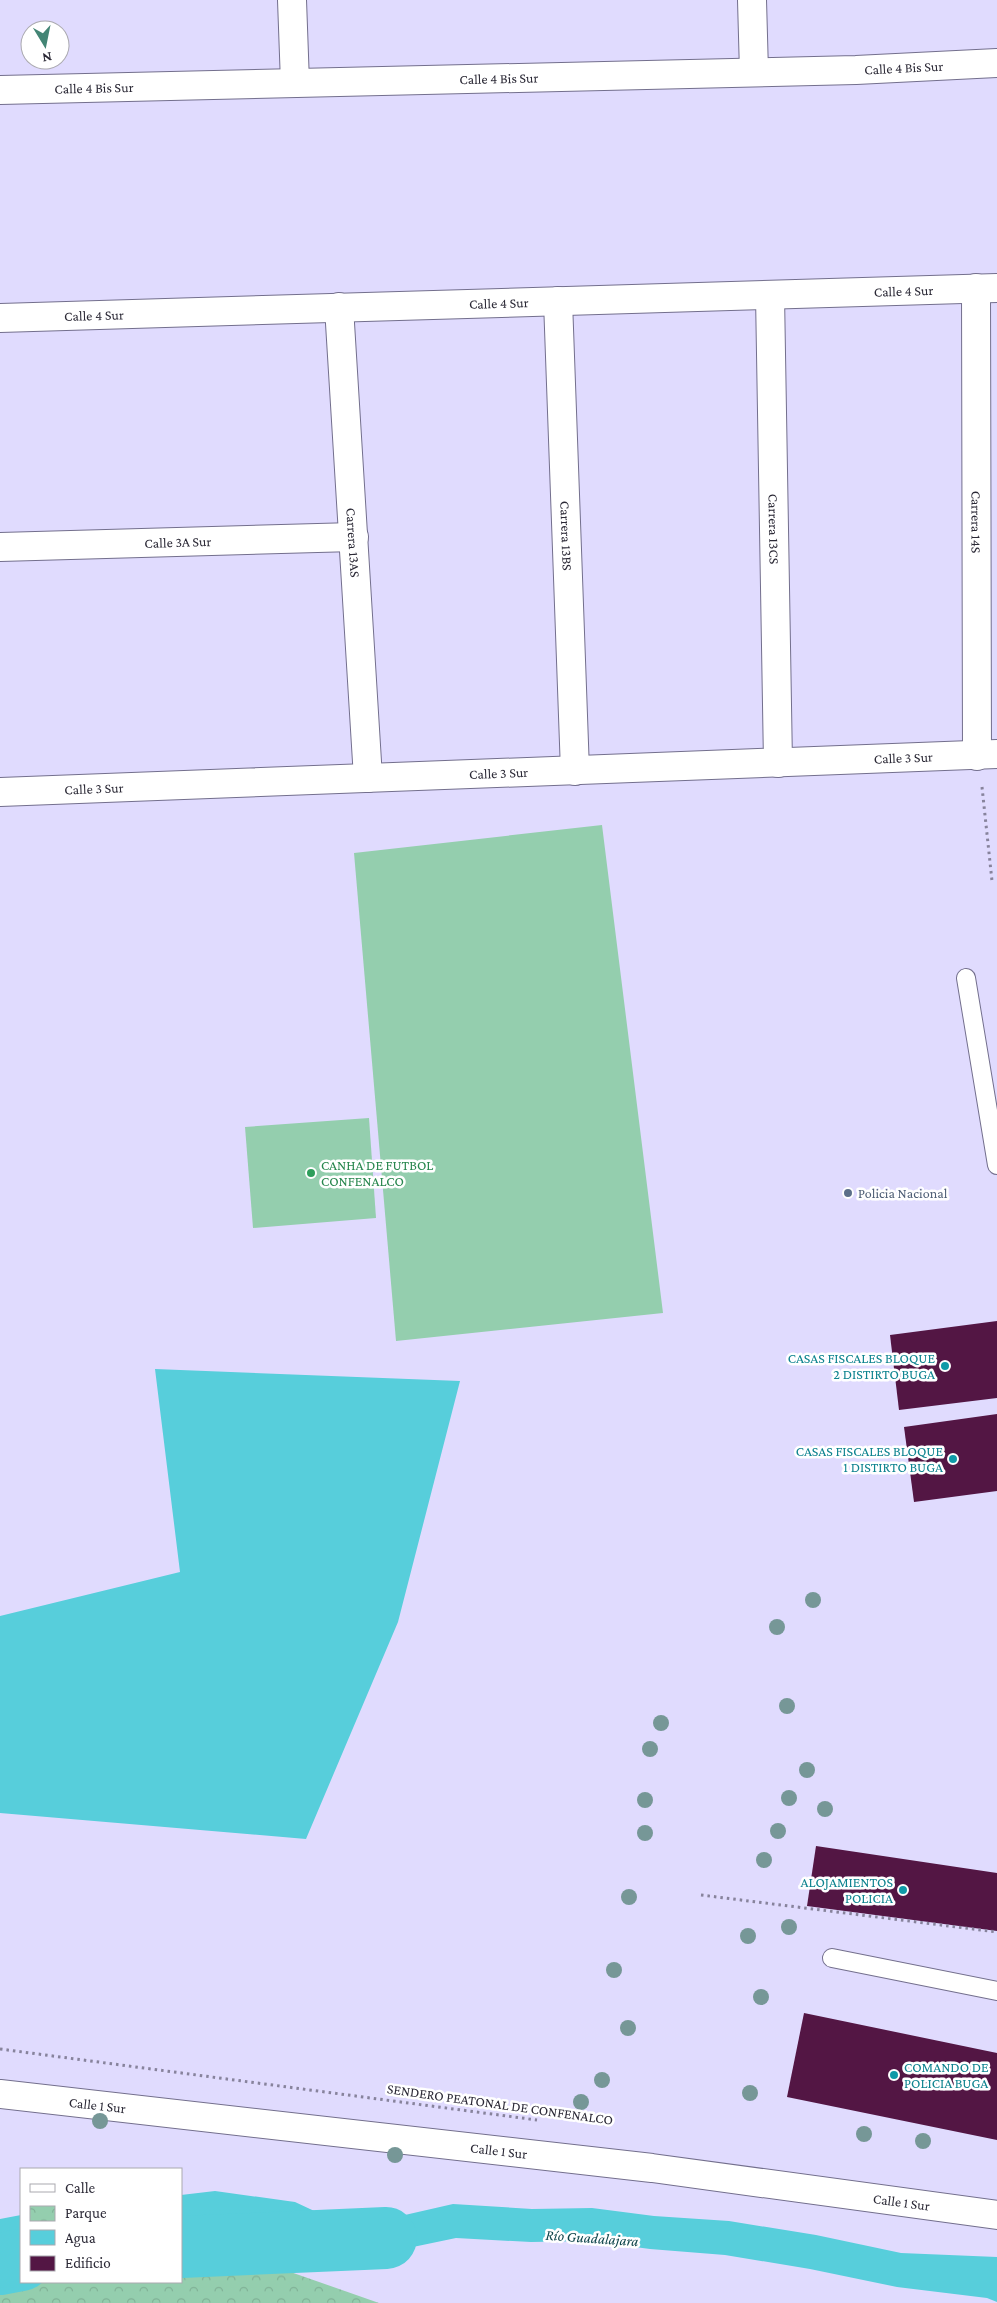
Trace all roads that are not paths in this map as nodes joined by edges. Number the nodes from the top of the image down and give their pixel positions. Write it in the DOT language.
graph roads {
  1 [pos="292,0"];
  2 [pos="752,0"];
  3 [pos="997,63"];
  4 [pos="754,72"];
  5 [pos="295,83"];
  6 [pos="0,90"];
  7 [pos="986,288"];
  8 [pos="770,295"];
  9 [pos="558,301"];
  10 [pos="339,307"];
  11 [pos="0,318"];
  12 [pos="354,537"];
  13 [pos="0,546"];
  14 [pos="987,755"];
  15 [pos="778,763"];
  16 [pos="575,771"];
  17 [pos="368,778"];
  18 [pos="0,792"];
  19 [pos="966,978"];
  20 [pos="997,1165"];
  21 [pos="832,1958"];
  22 [pos="997,1991"];
  23 [pos="0,2094"];
  24 [pos="997,2216"];
  1 -- 5 [label="street"];
  2 -- 4 [label="street"];
  3 -- 4 [label="street, Calle 4 Bis Sur"];
  4 -- 5 [label="street, Calle 4 Bis Sur"];
  5 -- 6 [label="street, Calle 4 Bis Sur"];
  7 -- 8 [label="street, Calle 4 Sur"];
  7 -- 14 [label="street, Carrera 14S"];
  8 -- 9 [label="street, Calle 4 Sur"];
  8 -- 15 [label="street, Carrera 13CS"];
  9 -- 10 [label="street, Calle 4 Sur"];
  9 -- 16 [label="street, Carrera 13BS"];
  10 -- 11 [label="street, Calle 4 Sur"];
  10 -- 12 [label="street, Carrera 13AS"];
  12 -- 13 [label="street, Calle 3A Sur"];
  12 -- 17 [label="street, Carrera 13AS"];
  14 -- 15 [label="street, Calle 3 Sur"];
  15 -- 16 [label="street, Calle 3 Sur"];
  16 -- 17 [label="street, Calle 3 Sur"];
  17 -- 18 [label="street, Calle 3 Sur"];
  19 -- 20 [label="lane"];
  21 -- 22 [label="lane"];
  23 -- 24 [label="street, Calle 1 Sur"];
}
